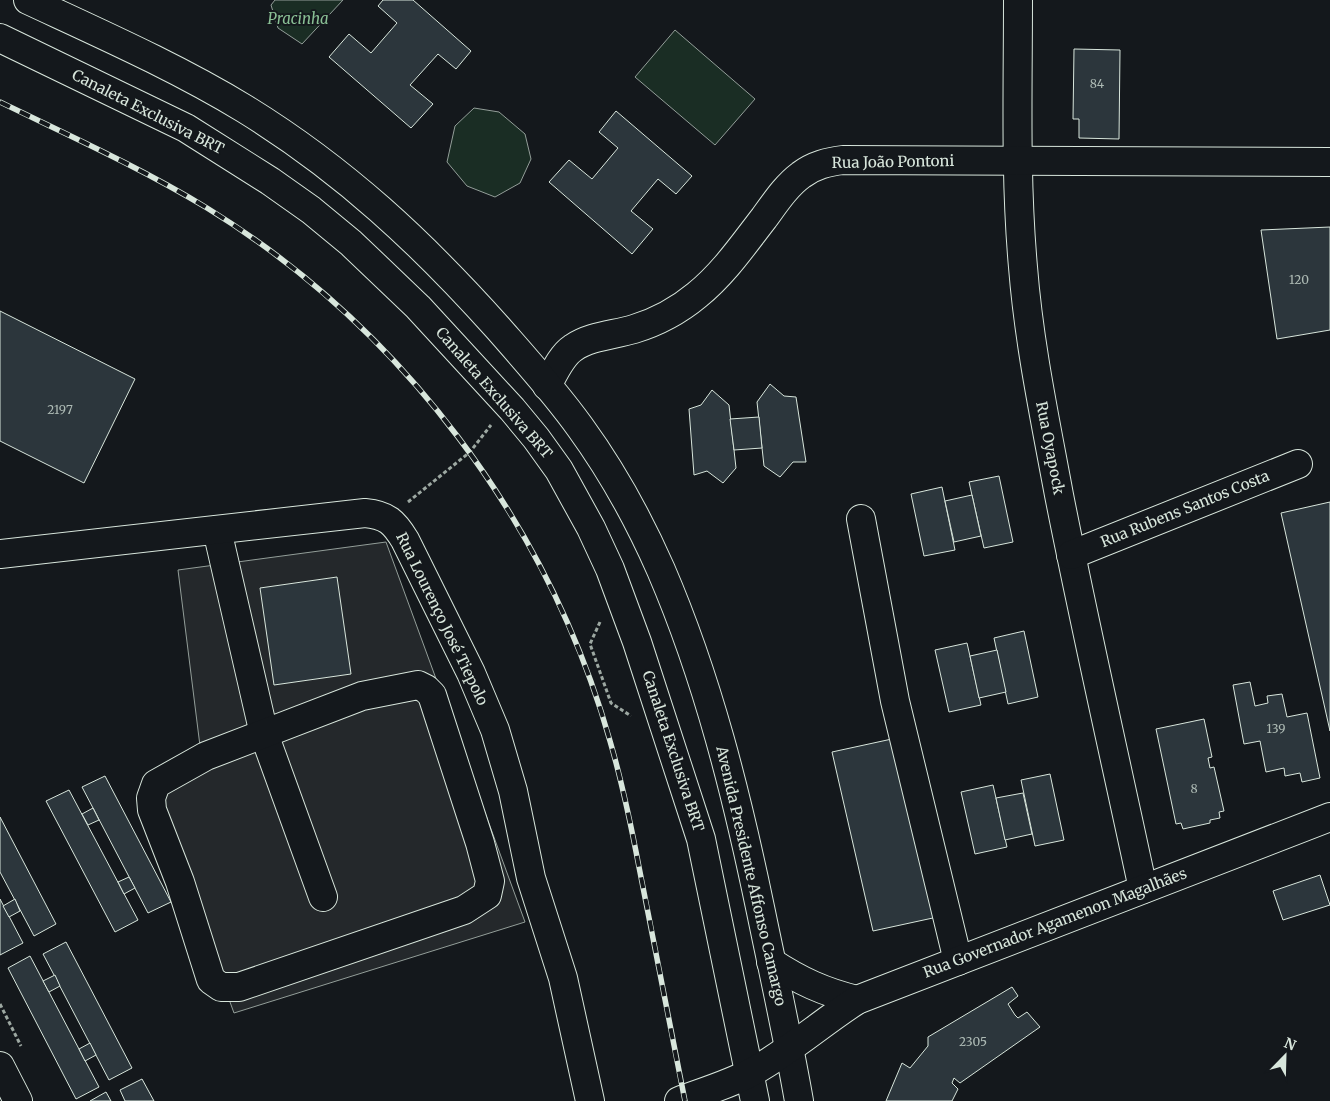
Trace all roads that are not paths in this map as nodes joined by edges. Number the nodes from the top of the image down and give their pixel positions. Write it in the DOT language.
graph roads {
  1 [pos="28,0"];
  2 [pos="1018,0"];
  3 [pos="68,10"];
  4 [pos="0,38"];
  5 [pos="1018,162"];
  6 [pos="1330,162"];
  7 [pos="548,386"];
  8 [pos="1298,464"];
  9 [pos="862,519"];
  10 [pos="217,530"];
  11 [pos="0,554"];
  12 [pos="1071,555"];
  13 [pos="264,734"];
  14 [pos="1330,817"];
  15 [pos="1144,889"];
  16 [pos="323,897"];
  17 [pos="958,961"];
  18 [pos="772,962"];
  19 [pos="857,1000"];
  20 [pos="790,1048"];
  21 [pos="0,1066"];
  22 [pos="749,1074"];
  23 [pos="18,1101"];
  24 [pos="590,1101"];
  25 [pos="679,1101"];
  26 [pos="755,1101"];
  27 [pos="799,1101"];
  1 -- 3 [label="street, Avenida Presidente Affonso Camargo"];
  2 -- 5 [label="street, Rua Oyapock"];
  3 -- 7 [label="street, Avenida Presidente Affonso Camargo"];
  4 -- 22 [label="street, Canaleta Exclusiva BRT"];
  5 -- 6 [label="street, Rua João Pontoni"];
  5 -- 7 [label="street, Rua João Pontoni"];
  5 -- 12 [label="street, Rua Oyapock"];
  7 -- 18 [label="street, Avenida Presidente Affonso Camargo"];
  8 -- 12 [label="street, Rua Rubens Santos Costa"];
  9 -- 17 [label="street"];
  10 -- 11 [label="street, Rua Lourenço José Tiepolo"];
  10 -- 13 [label="street"];
  10 -- 24 [label="street, Rua Lourenço José Tiepolo"];
  12 -- 15 [label="street, Rua Oyapock"];
  13 -- 13 [label="street"];
  13 -- 16 [label="street"];
  14 -- 15 [label="street, Rua Governador Agamenon Magalhães"];
  15 -- 17 [label="street, Rua Governador Agamenon Magalhães"];
  17 -- 19 [label="street, Rua Governador Agamenon Magalhães"];
  18 -- 19 [label="street"];
  18 -- 20 [label="street, Avenida Presidente Affonso Camargo"];
  19 -- 20 [label="street, Rua Governador Agamenon Magalhães"];
  20 -- 22 [label="street, Rua Governador Agamenon Magalhães"];
  20 -- 27 [label="street, Avenida Presidente Affonso Camargo"];
  21 -- 23 [label="street"];
  22 -- 25 [label="street, Rua Governador Agamenon Magalhães"];
  22 -- 26 [label="street, Canaleta Exclusiva BRT"];
}
